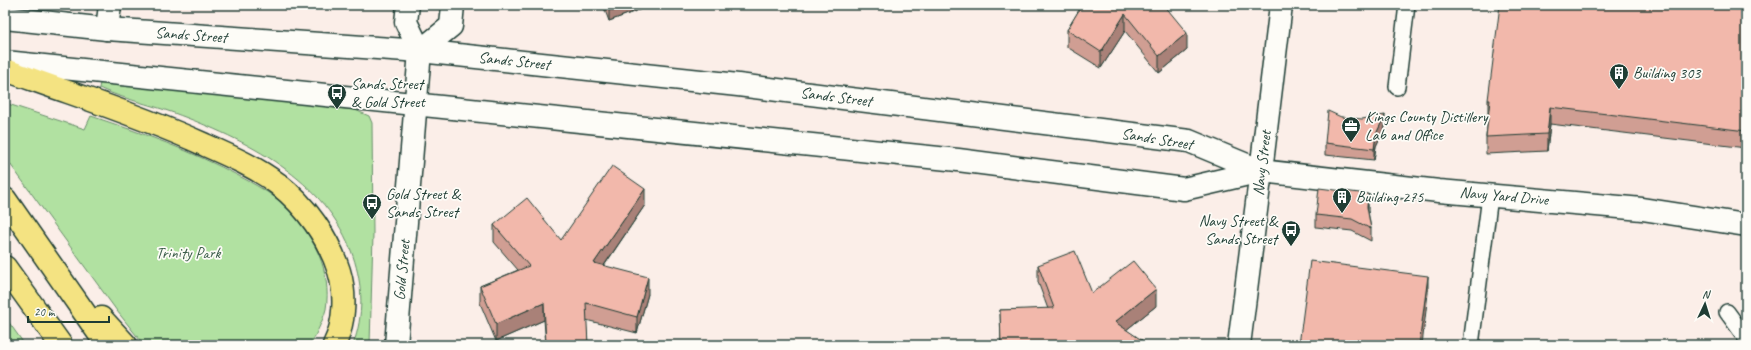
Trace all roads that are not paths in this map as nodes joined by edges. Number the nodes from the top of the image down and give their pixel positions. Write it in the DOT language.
graph roads {
  1 [pos="110,5"];
  2 [pos="408,5"];
  3 [pos="453,5"];
  4 [pos="1281,5"];
  5 [pos="1406,5"];
  6 [pos="5,18"];
  7 [pos="107,29"];
  8 [pos="420,51"];
  9 [pos="5,62"];
  10 [pos="5,70"];
  11 [pos="1397,87"];
  12 [pos="416,104"];
  13 [pos="1261,171"];
  14 [pos="1490,196"];
  15 [pos="5,199"];
  16 [pos="1746,225"];
  17 [pos="5,267"];
  18 [pos="58,274"];
  19 [pos="1727,312"];
  20 [pos="1746,338"];
  21 [pos="61,345"];
  22 [pos="107,345"];
  23 [pos="126,345"];
  24 [pos="334,345"];
  25 [pos="396,345"];
  26 [pos="1240,345"];
  27 [pos="1471,345"];
  1 -- 7 [label="main road"];
  2 -- 8 [label="main road"];
  3 -- 8 [label="main road"];
  4 -- 13 [label="main road, Navy Street"];
  5 -- 11 [label="lane"];
  6 -- 7 [label="main road, Sands Street"];
  7 -- 8 [label="main road, Sands Street"];
  8 -- 12 [label="main road, Gold Street"];
  8 -- 13 [label="main road, Sands Street"];
  9 -- 12 [label="main road"];
  10 -- 24 [label="highway"];
  12 -- 13 [label="main road"];
  12 -- 25 [label="main road, Gold Street"];
  13 -- 14 [label="main road, Navy Yard Drive"];
  13 -- 26 [label="main road, Navy Street"];
  14 -- 16 [label="main road, Navy Yard Drive"];
  14 -- 27 [label="lane"];
  15 -- 18 [label="highway"];
  17 -- 21 [label="highway"];
  18 -- 22 [label="highway"];
  18 -- 23 [label="highway"];
  19 -- 20 [label="lane"];
}
